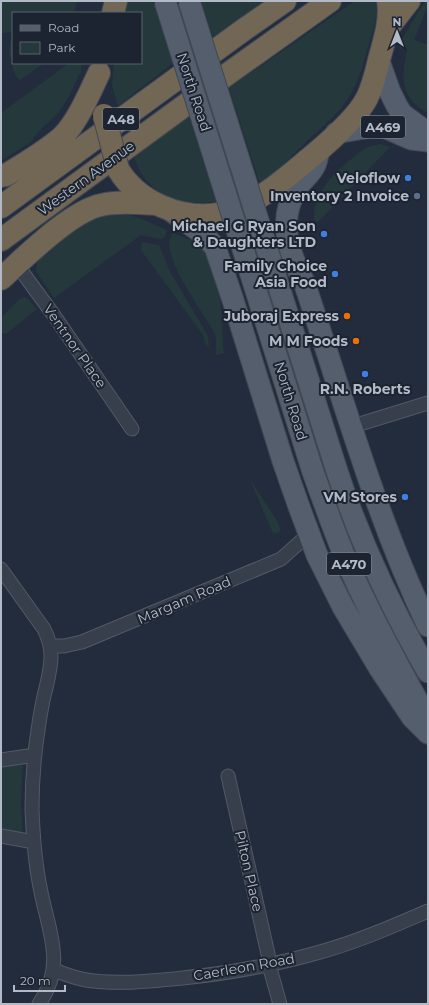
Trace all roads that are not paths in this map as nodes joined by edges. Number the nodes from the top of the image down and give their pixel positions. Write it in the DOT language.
graph roads {
  1 [pos="100,1"];
  2 [pos="116,1"];
  3 [pos="165,1"];
  4 [pos="189,1"];
  5 [pos="285,1"];
  6 [pos="330,1"];
  7 [pos="388,1"];
  8 [pos="409,1"];
  9 [pos="98,12"];
  10 [pos="113,12"];
  11 [pos="388,28"];
  12 [pos="379,61"];
  13 [pos="95,66"];
  14 [pos="336,133"];
  15 [pos="428,140"];
  16 [pos="319,150"];
  17 [pos="1,166"];
  18 [pos="1,176"];
  19 [pos="1,207"];
  20 [pos="164,207"];
  21 [pos="1,240"];
  22 [pos="17,265"];
  23 [pos="1,279"];
  24 [pos="428,403"];
  25 [pos="350,427"];
  26 [pos="132,429"];
  27 [pos="309,534"];
  28 [pos="1,569"];
  29 [pos="428,626"];
  30 [pos="51,646"];
  31 [pos="428,672"];
  32 [pos="428,720"];
  33 [pos="428,733"];
  34 [pos="35,755"];
  35 [pos="1,760"];
  36 [pos="228,776"];
  37 [pos="1,836"];
  38 [pos="34,842"];
  39 [pos="428,911"];
  40 [pos="269,965"];
  41 [pos="54,970"];
  42 [pos="39,1004"];
  43 [pos="280,1004"];
  1 -- 9 [label="highway"];
  2 -- 10 [label="highway"];
  3 -- 32 [label="main road, North Road / A470, bridge"];
  4 -- 31 [label="main road, North Road / A470, bridge"];
  5 -- 19 [label="highway, Western Avenue / A48"];
  6 -- 21 [label="highway, Western Avenue / A48"];
  7 -- 11 [label="highway"];
  8 -- 11 [label="highway"];
  11 -- 12 [label="highway"];
  12 -- 14 [label="highway"];
  12 -- 15 [label="main road, A469"];
  13 -- 17 [label="highway"];
  13 -- 18 [label="highway"];
  13 -- 20 [label="highway, bridge"];
  14 -- 15 [label="main road, A469"];
  14 -- 16 [label="highway"];
  16 -- 20 [label="highway"];
  16 -- 25 [label="main road"];
  20 -- 22 [label="highway"];
  20 -- 27 [label="main road"];
  22 -- 23 [label="highway"];
  22 -- 26 [label="street, Ventnor Place"];
  24 -- 25 [label="street"];
  25 -- 29 [label="main road"];
  27 -- 30 [label="street, Margam Road"];
  27 -- 33 [label="main road"];
  28 -- 30 [label="street"];
  30 -- 34 [label="street"];
  34 -- 35 [label="street"];
  34 -- 38 [label="street"];
  36 -- 40 [label="street, Pilton Place"];
  37 -- 38 [label="street"];
  38 -- 41 [label="street"];
  39 -- 40 [label="street, Caerleon Road"];
  40 -- 41 [label="street, Caerleon Road"];
  40 -- 43 [label="street, Pilton Place"];
  41 -- 42 [label="street"];
}
